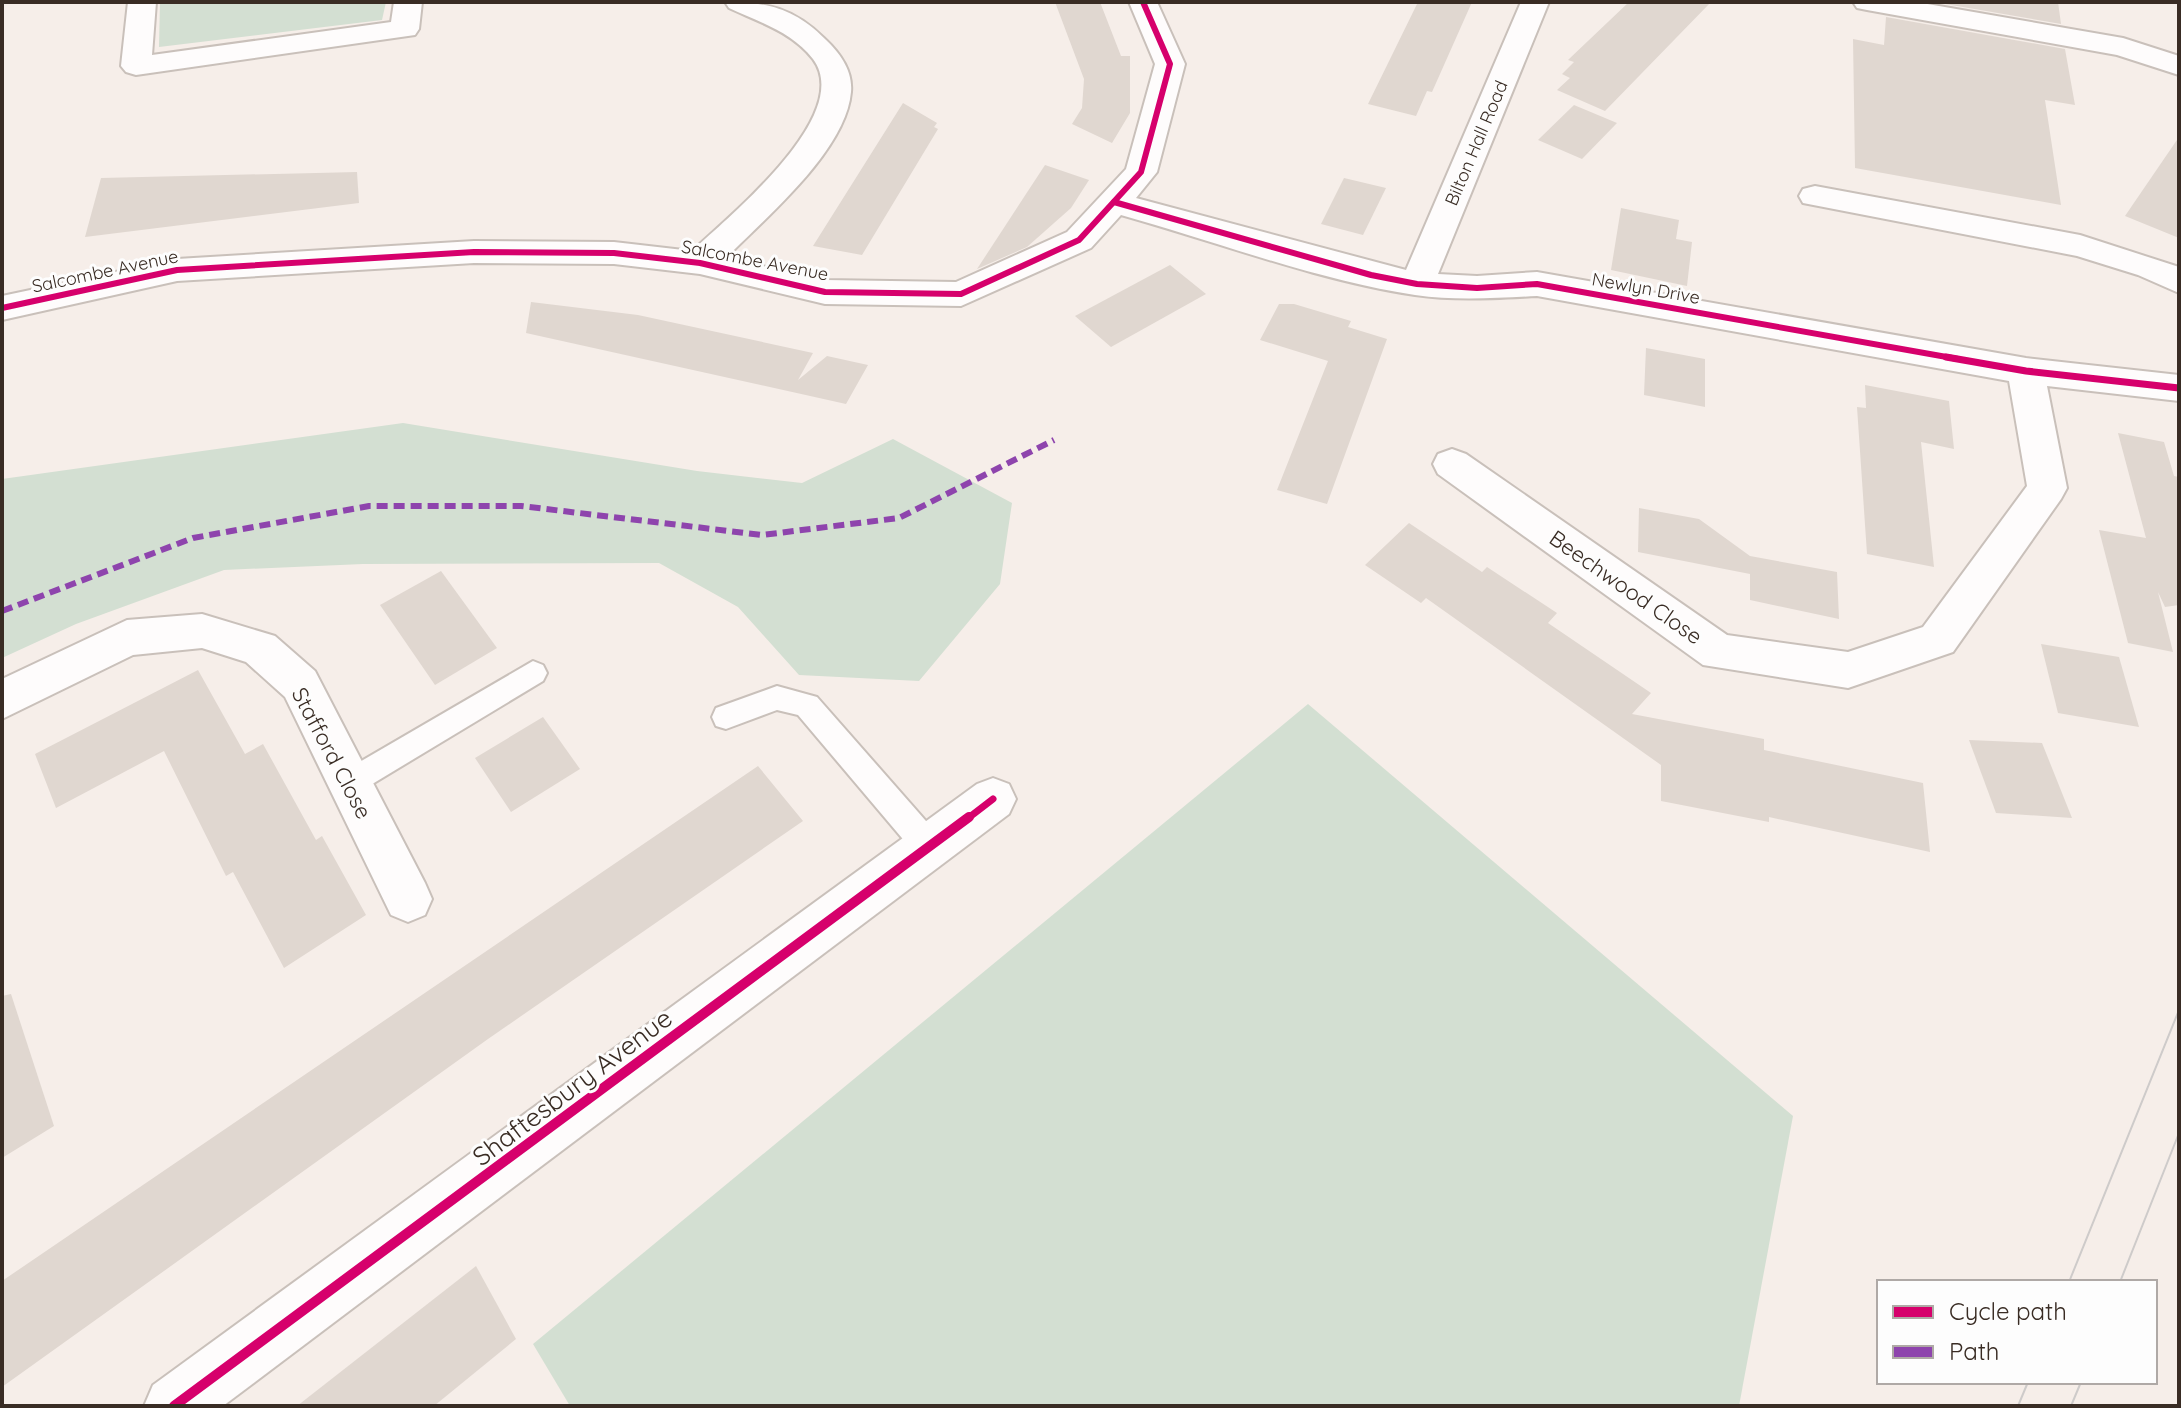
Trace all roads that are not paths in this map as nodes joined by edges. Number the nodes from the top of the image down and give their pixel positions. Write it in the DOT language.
graph roads {
  1 [pos="142,2"];
  2 [pos="408,2"];
  3 [pos="739,2"];
  4 [pos="1143,2"];
  5 [pos="1535,2"];
  6 [pos="1867,2"];
  7 [pos="2179,66"];
  8 [pos="1815,196"];
  9 [pos="1114,202"];
  10 [pos="700,263"];
  11 [pos="2179,281"];
  12 [pos="1417,284"];
  13 [pos="2,308"];
  14 [pos="2026,371"];
  15 [pos="2179,388"];
  16 [pos="1452,464"];
  17 [pos="533,673"];
  18 [pos="2,700"];
  19 [pos="726,717"];
  20 [pos="349,783"];
  21 [pos="993,799"];
  22 [pos="929,847"];
  23 [pos="408,899"];
  24 [pos="174,1406"];
  1 -- 2 [label="street"];
  3 -- 10 [label="street"];
  4 -- 9 [label="street, Salcombe Avenue"];
  5 -- 12 [label="street, Bilton Hall Road"];
  6 -- 7 [label="street"];
  8 -- 11 [label="street"];
  9 -- 10 [label="street, Salcombe Avenue"];
  9 -- 12 [label="street, Newlyn Drive"];
  10 -- 13 [label="street, Salcombe Avenue"];
  12 -- 14 [label="street, Newlyn Drive"];
  14 -- 15 [label="street, Newlyn Drive"];
  14 -- 16 [label="street, Beechwood Close"];
  17 -- 20 [label="lane"];
  18 -- 20 [label="street, Stafford Close"];
  19 -- 22 [label="lane"];
  20 -- 23 [label="street, Stafford Close"];
  21 -- 22 [label="street, Shaftesbury Avenue"];
  22 -- 24 [label="street, Shaftesbury Avenue"];
}
